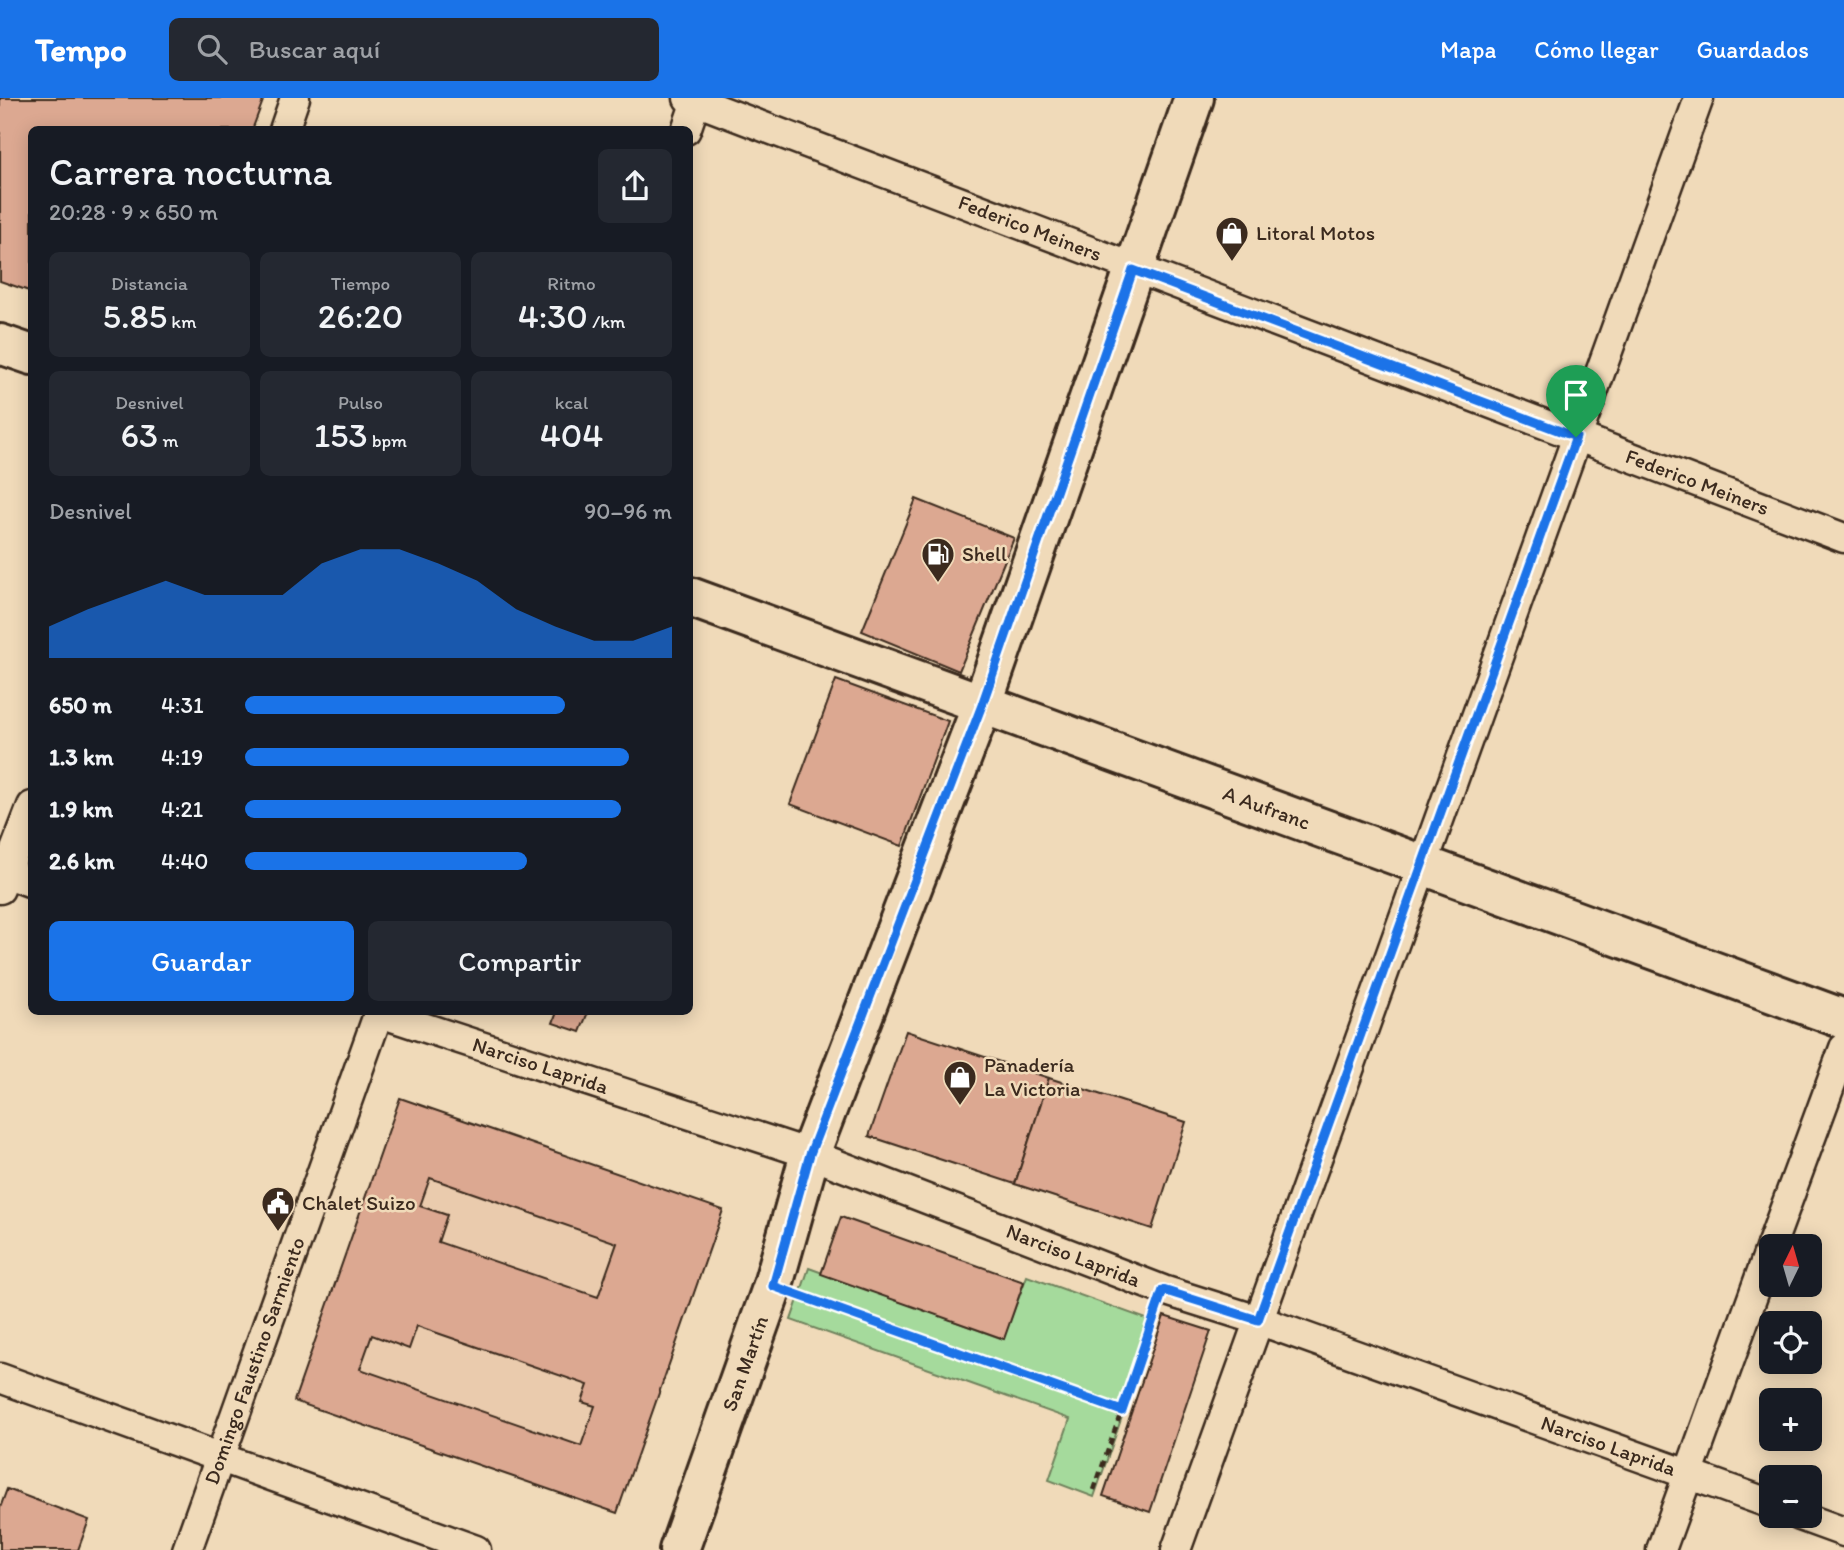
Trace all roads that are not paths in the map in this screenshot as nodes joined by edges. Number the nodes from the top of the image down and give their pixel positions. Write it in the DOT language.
graph roads {
  1 [pos="295,98"];
  2 [pos="1194,98"];
  3 [pos="1699,98"];
  4 [pos="694,99"];
  5 [pos="285,126"];
  6 [pos="687,126"];
  7 [pos="1133,270"];
  8 [pos="0,344"];
  9 [pos="28,354"];
  10 [pos="1576,437"];
  11 [pos="1844,538"];
  12 [pos="693,598"];
  13 [pos="982,705"];
  14 [pos="28,819"];
  15 [pos="1422,866"];
  16 [pos="9,879"];
  17 [pos="377,1015"];
  18 [pos="387,1015"];
  19 [pos="1844,1019"];
  20 [pos="1844,1048"];
  21 [pos="810,1154"];
  22 [pos="1775,1234"];
  23 [pos="1759,1279"];
  24 [pos="1258,1320"];
  25 [pos="0,1378"];
  26 [pos="219,1459"];
  27 [pos="1688,1473"];
  28 [pos="1759,1500"];
  29 [pos="1822,1524"];
  30 [pos="1844,1532"];
  31 [pos="187,1550"];
  32 [pos="476,1550"];
  33 [pos="679,1550"];
  34 [pos="1176,1550"];
  35 [pos="1661,1550"];
  1 -- 5 [label="street"];
  2 -- 7 [label="main road, San Martín"];
  3 -- 10 [label="street"];
  4 -- 6 [label="street"];
  4 -- 7 [label="street, Federico Meiners"];
  7 -- 10 [label="street, Federico Meiners"];
  7 -- 13 [label="main road, San Martín"];
  8 -- 9 [label="main road"];
  10 -- 11 [label="street, Federico Meiners"];
  10 -- 15 [label="street"];
  12 -- 13 [label="main road, A Aufranc"];
  13 -- 15 [label="main road, A Aufranc"];
  13 -- 21 [label="main road, San Martín"];
  14 -- 16 [label="street"];
  15 -- 19 [label="main road, A Aufranc"];
  15 -- 24 [label="street"];
  17 -- 26 [label="street, Domingo Faustino Sarmiento"];
  18 -- 21 [label="street, Narciso Laprida"];
  20 -- 22 [label="street"];
  21 -- 24 [label="street, Narciso Laprida"];
  21 -- 33 [label="main road, San Martín"];
  23 -- 27 [label="street"];
  24 -- 27 [label="street, Narciso Laprida"];
  24 -- 34 [label="street"];
  25 -- 26 [label="street"];
  26 -- 31 [label="street, Domingo Faustino Sarmiento"];
  26 -- 32 [label="street"];
  27 -- 28 [label="street, Narciso Laprida"];
  27 -- 35 [label="street"];
  29 -- 30 [label="street"];
}
